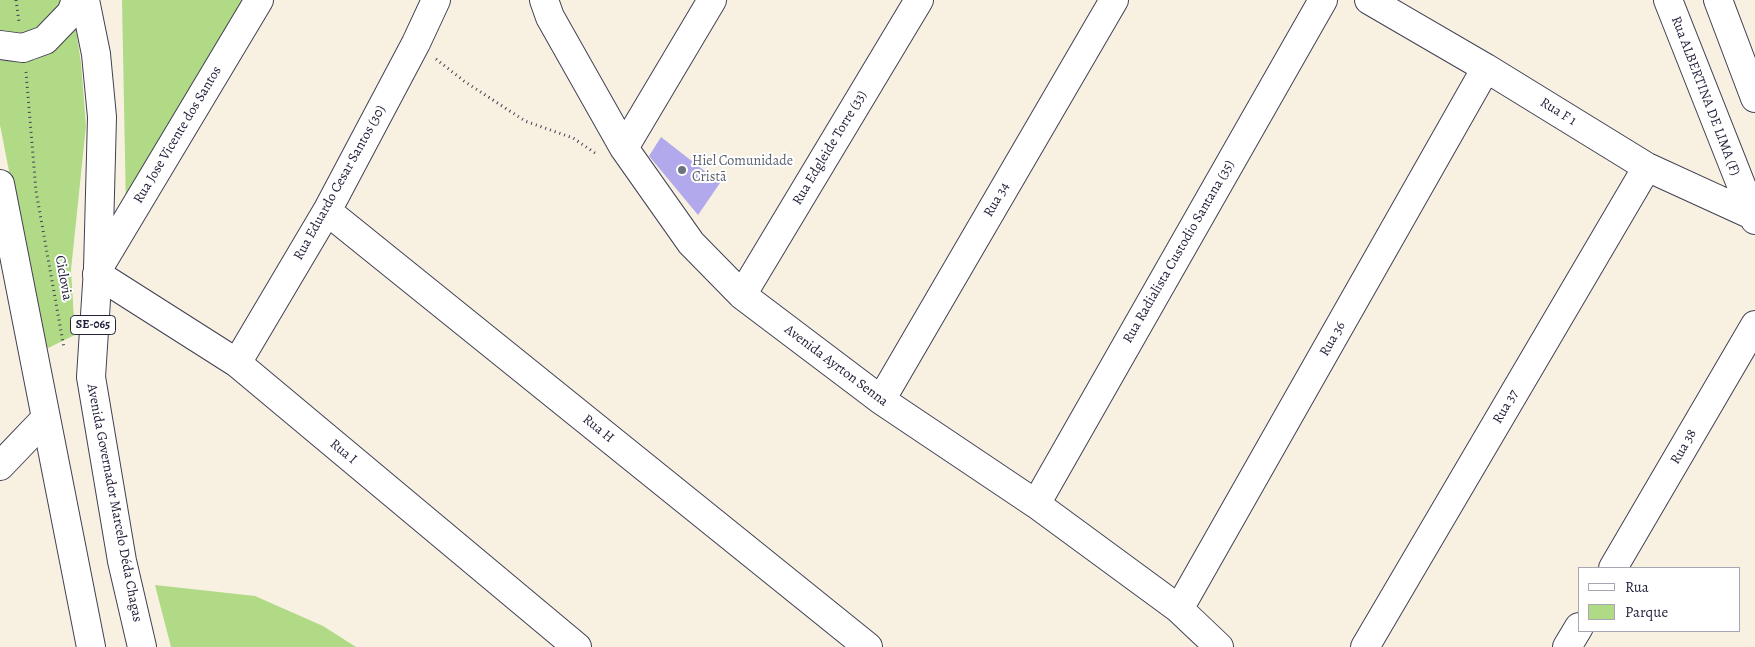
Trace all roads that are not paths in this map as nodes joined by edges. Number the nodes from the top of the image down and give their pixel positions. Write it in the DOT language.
graph roads {
  1 [pos="76,0"];
  2 [pos="85,0"];
  3 [pos="259,0"];
  4 [pos="436,0"];
  5 [pos="544,0"];
  6 [pos="712,0"];
  7 [pos="919,0"];
  8 [pos="1114,0"];
  9 [pos="1323,0"];
  10 [pos="1369,0"];
  11 [pos="1668,0"];
  12 [pos="1718,0"];
  13 [pos="11,47"];
  14 [pos="1486,68"];
  15 [pos="1755,97"];
  16 [pos="612,152"];
  17 [pos="1647,167"];
  18 [pos="0,187"];
  19 [pos="327,211"];
  20 [pos="1754,218"];
  21 [pos="97,272"];
  22 [pos="742,295"];
  23 [pos="1755,325"];
  24 [pos="237,363"];
  25 [pos="881,400"];
  26 [pos="45,419"];
  27 [pos="0,466"];
  28 [pos="1036,504"];
  29 [pos="1614,567"];
  30 [pos="1179,609"];
  31 [pos="1578,629"];
  32 [pos="840,638"];
  33 [pos="91,647"];
  34 [pos="142,647"];
  35 [pos="577,647"];
  36 [pos="868,647"];
  37 [pos="1218,647"];
  38 [pos="1365,647"];
  39 [pos="1567,647"];
  1 -- 13 [label="street"];
  2 -- 21 [label="street, Avenida Governador Marcelo Déda Chagas / SE-065"];
  3 -- 21 [label="street, Rua Jose Vicente dos Santos"];
  4 -- 19 [label="street, Rua Eduardo Cesar Santos (30)"];
  5 -- 16 [label="street, Avenida Ayrton Senna"];
  6 -- 16 [label="street"];
  7 -- 22 [label="street, Rua Edgleide Torre (33)"];
  8 -- 25 [label="street, Rua 34"];
  9 -- 28 [label="street, Rua Radialista Custodio Santana (35)"];
  10 -- 14 [label="street, Rua F 1"];
  11 -- 20 [label="street, Rua ALBERTINA DE LIMA (F)"];
  12 -- 15 [label="street"];
  14 -- 17 [label="street, Rua F 1"];
  14 -- 30 [label="street, Rua 36"];
  16 -- 22 [label="street, Avenida Ayrton Senna"];
  17 -- 20 [label="street, Rua F 1"];
  17 -- 38 [label="street, Rua 37"];
  18 -- 26 [label="street"];
  19 -- 24 [label="street, Rua Eduardo Cesar Santos (30)"];
  19 -- 32 [label="street, Rua H"];
  21 -- 24 [label="street, Rua I"];
  21 -- 34 [label="street, Avenida Governador Marcelo Déda Chagas / SE-065"];
  22 -- 25 [label="street, Avenida Ayrton Senna"];
  23 -- 29 [label="street, Rua 38"];
  24 -- 35 [label="street, Rua I"];
  25 -- 28 [label="street, Avenida Ayrton Senna"];
  26 -- 27 [label="street"];
  26 -- 33 [label="street"];
  28 -- 30 [label="street, Avenida Ayrton Senna"];
  30 -- 37 [label="street, Avenida Ayrton Senna"];
  31 -- 39 [label="street"];
  32 -- 36 [label="street, Rua H"];
}
